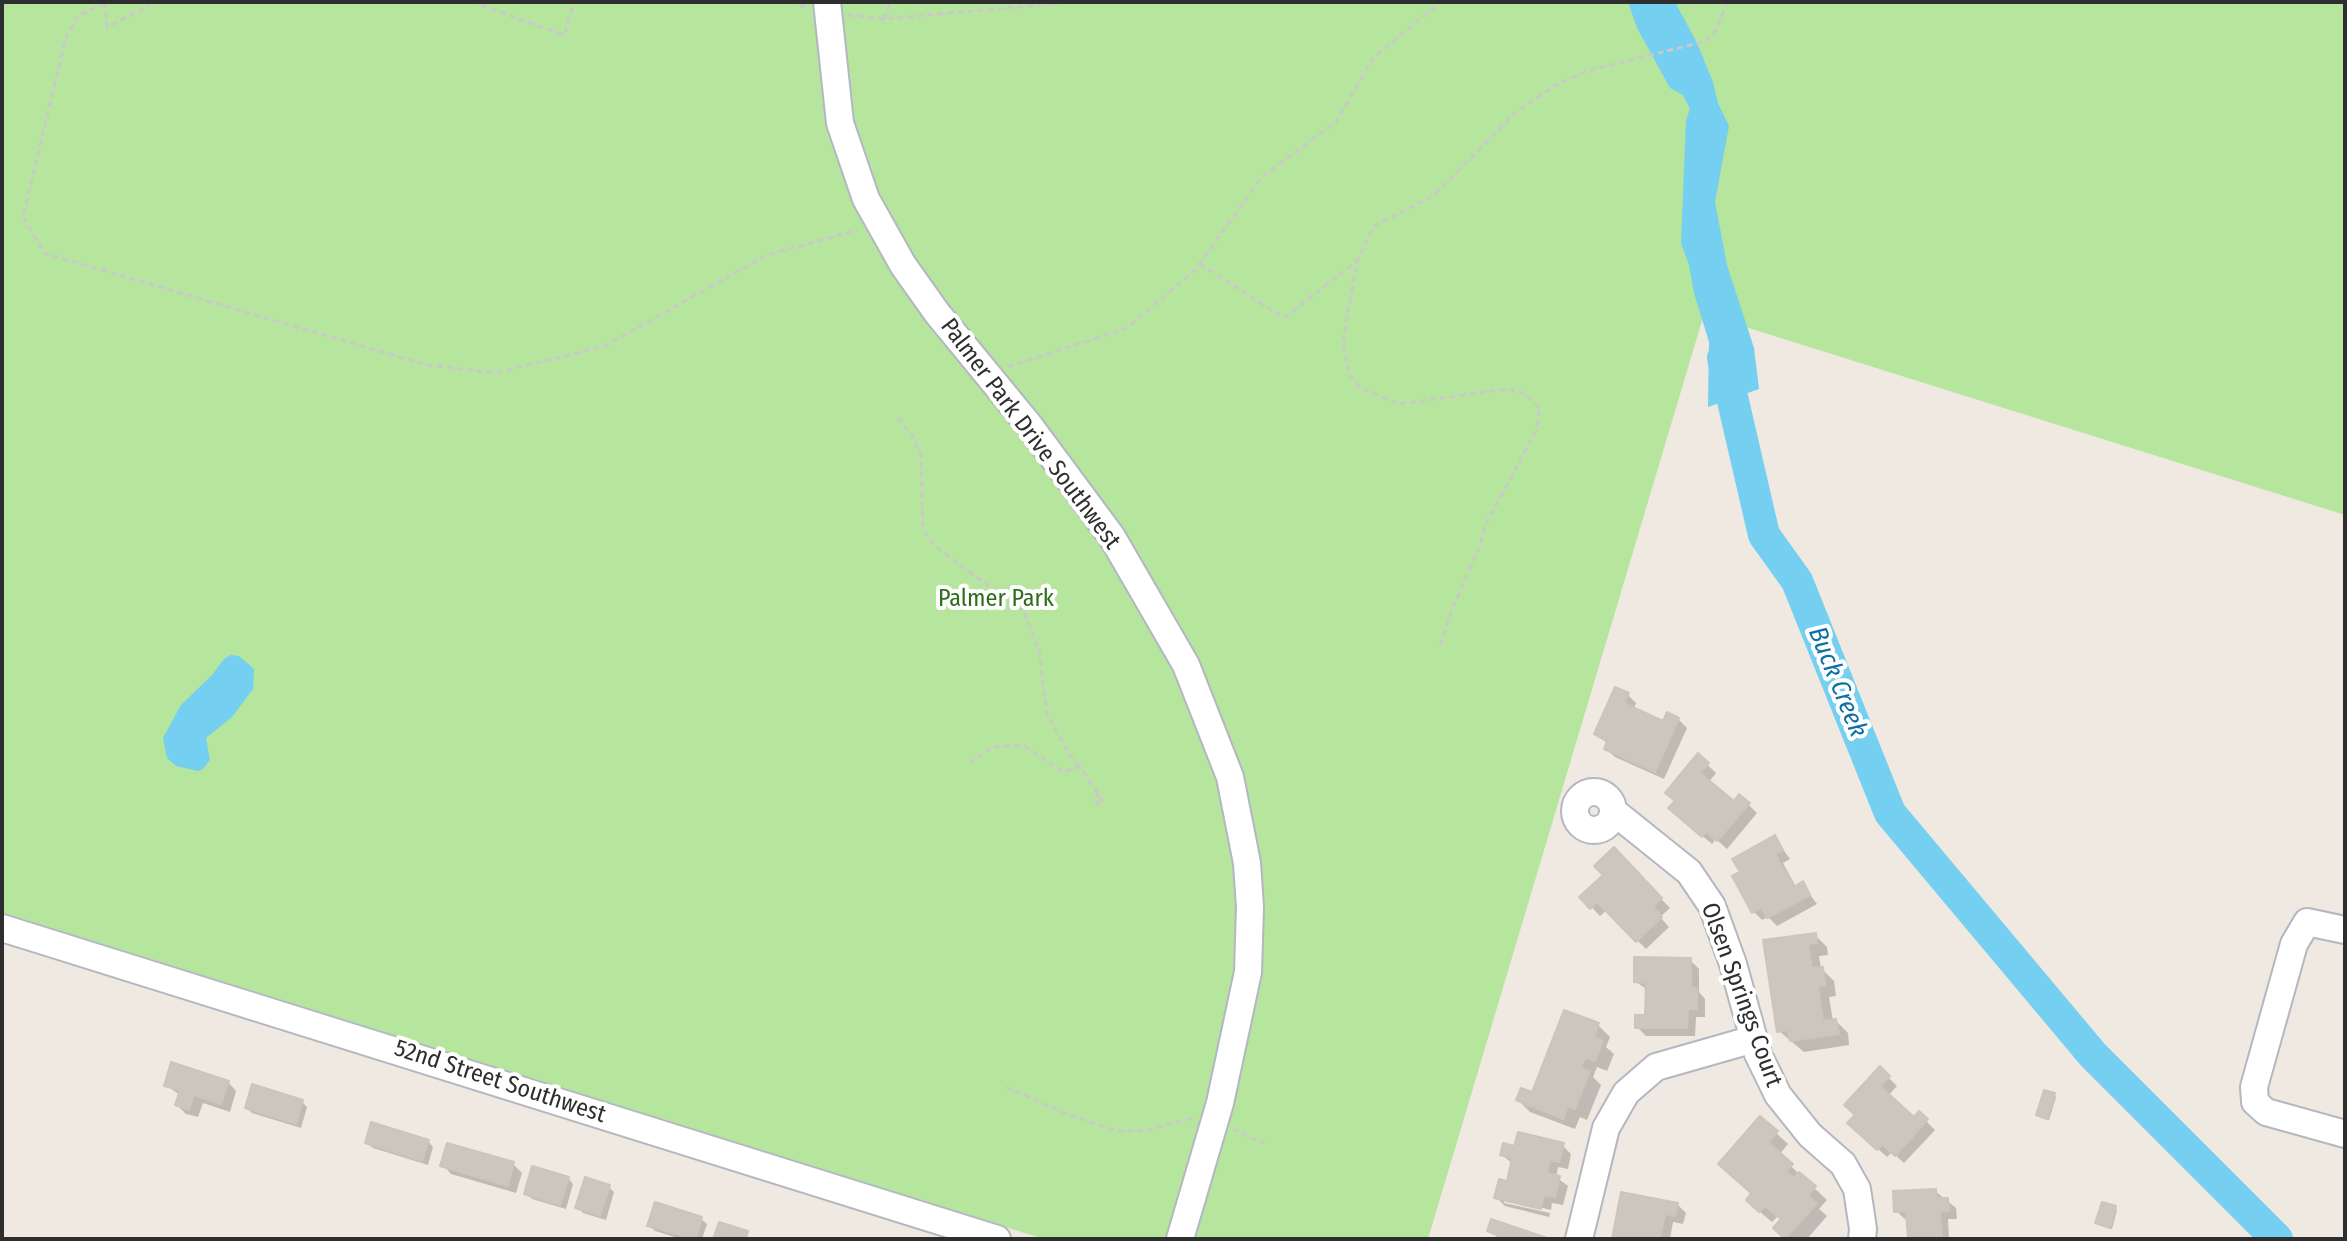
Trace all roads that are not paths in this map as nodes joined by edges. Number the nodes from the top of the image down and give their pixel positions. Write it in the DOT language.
graph roads {
  1 [pos="827,7"];
  2 [pos="1613,811"];
  3 [pos="2,928"];
  4 [pos="2345,930"];
  5 [pos="1754,1039"];
  6 [pos="2345,1134"];
  7 [pos="997,1239"];
  8 [pos="1180,1239"];
  9 [pos="1579,1239"];
  10 [pos="1862,1239"];
  1 -- 8 [label="street, Palmer Park Drive Southwest"];
  2 -- 5 [label="street, Olsen Springs Court"];
  3 -- 7 [label="street, 52nd Street Southwest"];
  4 -- 6 [label="street"];
  5 -- 9 [label="street"];
  5 -- 10 [label="street, Olsen Springs Court"];
}
